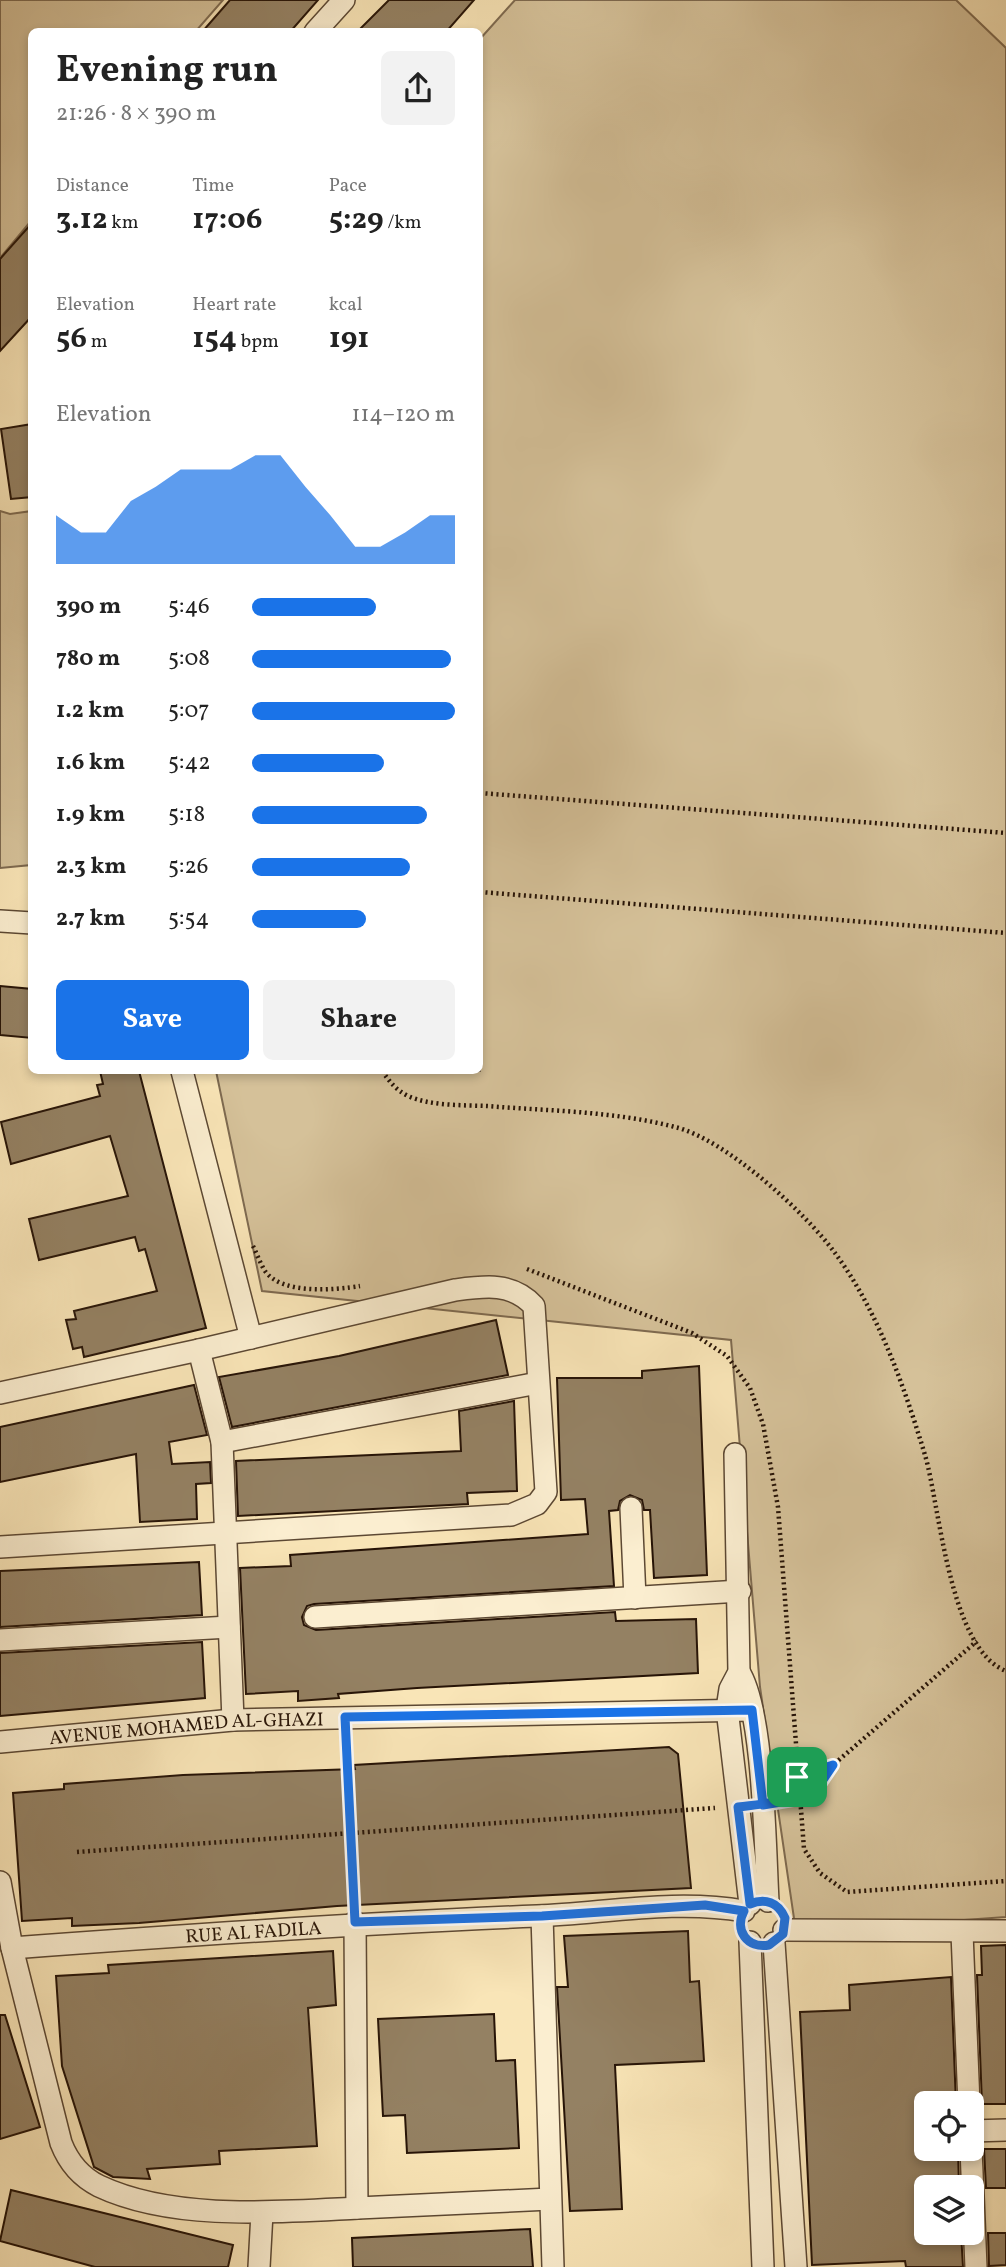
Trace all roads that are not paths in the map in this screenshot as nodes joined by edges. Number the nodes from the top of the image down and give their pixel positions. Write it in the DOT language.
graph roads {
  1 [pos="344,0"];
  2 [pos="319,28"];
  3 [pos="0,921"];
  4 [pos="28,923"];
  5 [pos="183,1074"];
  6 [pos="251,1338"];
  7 [pos="200,1350"];
  8 [pos="538,1383"];
  9 [pos="0,1393"];
  10 [pos="222,1442"];
  11 [pos="735,1454"];
  12 [pos="631,1508"];
  13 [pos="226,1534"];
  14 [pos="0,1546"];
  15 [pos="740,1591"];
  16 [pos="635,1598"];
  17 [pos="315,1617"];
  18 [pos="229,1627"];
  19 [pos="0,1640"];
  20 [pos="739,1672"];
  21 [pos="727,1709"];
  22 [pos="752,1710"];
  23 [pos="233,1720"];
  24 [pos="0,1742"];
  25 [pos="0,1882"];
  26 [pos="754,1905"];
  27 [pos="542,1916"];
  28 [pos="355,1922"];
  29 [pos="1006,1931"];
  30 [pos="962,1933"];
  31 [pos="779,1937"];
  32 [pos="750,1942"];
  33 [pos="12,1948"];
  34 [pos="968,2091"];
  35 [pos="1006,2130"];
  36 [pos="984,2131"];
  37 [pos="972,2161"];
  38 [pos="550,2199"];
  39 [pos="357,2208"];
  40 [pos="261,2213"];
  41 [pos="259,2267"];
  42 [pos="553,2267"];
  43 [pos="763,2267"];
  44 [pos="796,2267"];
  45 [pos="976,2267"];
  1 -- 2 [label="street"];
  3 -- 4 [label="street"];
  5 -- 6 [label="street"];
  6 -- 7 [label="street"];
  6 -- 8 [label="street"];
  7 -- 9 [label="street"];
  7 -- 10 [label="street"];
  8 -- 10 [label="street"];
  8 -- 13 [label="street"];
  10 -- 13 [label="street"];
  11 -- 15 [label="street"];
  12 -- 16 [label="street"];
  13 -- 14 [label="street"];
  13 -- 18 [label="street"];
  15 -- 16 [label="street"];
  15 -- 20 [label="street"];
  16 -- 17 [label="street"];
  18 -- 19 [label="street"];
  18 -- 23 [label="street"];
  20 -- 21 [label="street"];
  20 -- 22 [label="street"];
  21 -- 22 [label="street, AVENUE MOHAMED AL-GHAZI"];
  21 -- 23 [label="street, AVENUE MOHAMED AL-GHAZI"];
  21 -- 26 [label="street"];
  22 -- 26 [label="street"];
  23 -- 24 [label="street, AVENUE MOHAMED AL-GHAZI"];
  25 -- 33 [label="street"];
  26 -- 27 [label="street, RUE AL FADILA"];
  26 -- 31 [label="street"];
  26 -- 32 [label="street"];
  27 -- 28 [label="street, RUE AL FADILA"];
  27 -- 38 [label="street"];
  28 -- 33 [label="street, RUE AL FADILA"];
  28 -- 39 [label="street"];
  29 -- 30 [label="street"];
  30 -- 31 [label="street"];
  30 -- 34 [label="street"];
  31 -- 32 [label="street"];
  31 -- 44 [label="street"];
  32 -- 43 [label="street"];
  33 -- 40 [label="street"];
  35 -- 36 [label="street"];
  37 -- 45 [label="street"];
  38 -- 39 [label="street"];
  38 -- 42 [label="street"];
  39 -- 40 [label="street"];
  40 -- 41 [label="street"];
}
